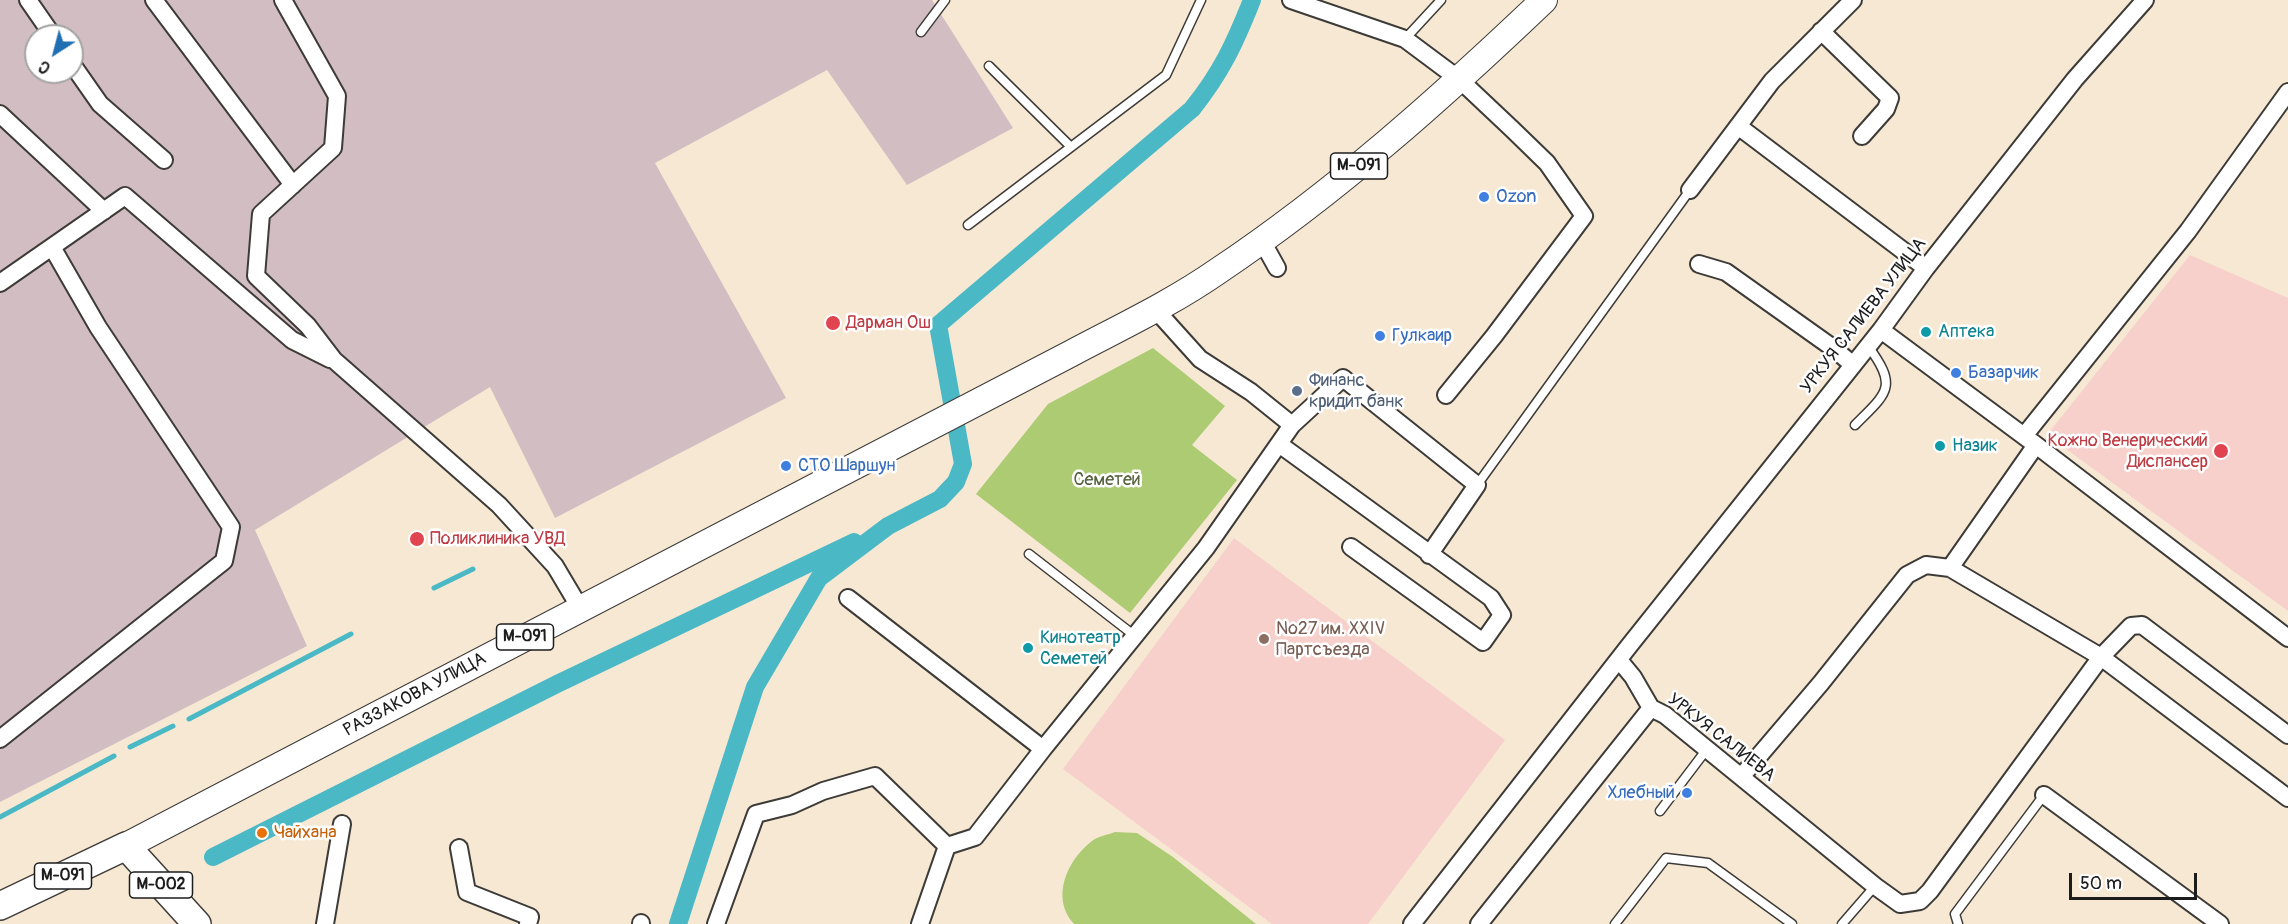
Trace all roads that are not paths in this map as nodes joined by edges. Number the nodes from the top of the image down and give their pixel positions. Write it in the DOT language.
graph roads {
  1 [pos="28,0"];
  2 [pos="154,0"];
  3 [pos="283,0"];
  4 [pos="945,0"];
  5 [pos="1202,0"];
  6 [pos="1292,0"];
  7 [pos="1441,0"];
  8 [pos="1853,0"];
  9 [pos="2145,0"];
  10 [pos="1536,2"];
  11 [pos="45,24"];
  12 [pos="1821,31"];
  13 [pos="921,32"];
  14 [pos="1406,39"];
  15 [pos="989,66"];
  16 [pos="1460,80"];
  17 [pos="84,81"];
  18 [pos="2288,92"];
  19 [pos="0,114"];
  20 [pos="1738,126"];
  21 [pos="1862,136"];
  22 [pos="1071,147"];
  23 [pos="164,160"];
  24 [pos="293,185"];
  25 [pos="1690,190"];
  26 [pos="104,211"];
  27 [pos="968,225"];
  28 [pos="1262,241"];
  29 [pos="52,247"];
  30 [pos="1699,264"];
  31 [pos="1277,268"];
  32 [pos="1926,268"];
  33 [pos="0,283"];
  34 [pos="1155,309"];
  35 [pos="1881,330"];
  36 [pos="1867,346"];
  37 [pos="334,360"];
  38 [pos="1852,364"];
  39 [pos="1446,395"];
  40 [pos="1293,425"];
  41 [pos="1855,425"];
  42 [pos="2030,441"];
  43 [pos="1279,444"];
  44 [pos="1477,485"];
  45 [pos="1351,547"];
  46 [pos="1029,554"];
  47 [pos="1430,555"];
  48 [pos="1950,568"];
  49 [pos="848,598"];
  50 [pos="580,608"];
  51 [pos="1135,636"];
  52 [pos="2288,638"];
  53 [pos="2101,657"];
  54 [pos="1619,660"];
  55 [pos="1651,708"];
  56 [pos="2288,735"];
  57 [pos="0,739"];
  58 [pos="1043,749"];
  59 [pos="1707,749"];
  60 [pos="1741,777"];
  61 [pos="2044,795"];
  62 [pos="2288,798"];
  63 [pos="1660,811"];
  64 [pos="342,824"];
  65 [pos="126,846"];
  66 [pos="947,846"];
  67 [pos="459,848"];
  68 [pos="1875,886"];
  69 [pos="0,906"];
  70 [pos="197,924"];
  71 [pos="325,924"];
  72 [pos="528,924"];
  73 [pos="716,924"];
  74 [pos="920,924"];
  75 [pos="1412,924"];
  76 [pos="1479,924"];
  77 [pos="1615,924"];
  78 [pos="1792,924"];
  79 [pos="1842,924"];
  80 [pos="1958,924"];
  81 [pos="2220,924"];
  1 -- 11 [label="street"];
  2 -- 24 [label="street"];
  3 -- 24 [label="street"];
  4 -- 13 [label="lane"];
  5 -- 22 [label="lane"];
  6 -- 14 [label="street"];
  7 -- 14 [label="lane"];
  8 -- 12 [label="street"];
  9 -- 32 [label="street, УРКУЯ САЛИЕВА УЛИЦА"];
  10 -- 16 [label="main road, М-091"];
  12 -- 20 [label="street"];
  12 -- 21 [label="street"];
  14 -- 16 [label="street"];
  15 -- 22 [label="lane"];
  16 -- 28 [label="main road, М-091"];
  16 -- 39 [label="street"];
  17 -- 23 [label="street"];
  18 -- 42 [label="street"];
  19 -- 26 [label="street"];
  20 -- 25 [label="street"];
  20 -- 32 [label="street"];
  22 -- 27 [label="lane"];
  24 -- 37 [label="street"];
  25 -- 44 [label="lane"];
  26 -- 29 [label="street"];
  26 -- 37 [label="street"];
  28 -- 31 [label="street"];
  28 -- 34 [label="main road, М-091"];
  29 -- 33 [label="street"];
  29 -- 57 [label="street"];
  30 -- 38 [label="street"];
  32 -- 35 [label="street, УРКУЯ САЛИЕВА УЛИЦА"];
  34 -- 40 [label="street"];
  34 -- 50 [label="main road, РАЗЗАКОВА УЛИЦА / М-091"];
  35 -- 36 [label="street, УРКУЯ САЛИЕВА УЛИЦА"];
  35 -- 42 [label="street"];
  36 -- 38 [label="street, УРКУЯ САЛИЕВА УЛИЦА"];
  36 -- 41 [label="lane"];
  37 -- 50 [label="street"];
  38 -- 54 [label="street, УРКУЯ САЛИЕВА УЛИЦА"];
  40 -- 43 [label="street"];
  40 -- 44 [label="street"];
  42 -- 48 [label="street"];
  42 -- 52 [label="street"];
  43 -- 47 [label="street"];
  43 -- 51 [label="street"];
  44 -- 47 [label="street"];
  45 -- 47 [label="street"];
  46 -- 51 [label="lane"];
  48 -- 53 [label="street"];
  48 -- 60 [label="street"];
  49 -- 58 [label="street"];
  50 -- 65 [label="main road, РАЗЗАКОВА УЛИЦА / М-091"];
  51 -- 58 [label="street"];
  53 -- 56 [label="street"];
  53 -- 62 [label="street"];
  53 -- 68 [label="street, УРКУЯ САЛИЕВА"];
  54 -- 55 [label="street"];
  54 -- 75 [label="street"];
  55 -- 59 [label="street, УРКУЯ САЛИЕВА"];
  55 -- 76 [label="street, УРКУЯ САЛИЕВА"];
  58 -- 66 [label="street"];
  59 -- 60 [label="street, УРКУЯ САЛИЕВА"];
  59 -- 63 [label="lane"];
  60 -- 68 [label="street, УРКУЯ САЛИЕВА"];
  61 -- 80 [label="lane"];
  61 -- 81 [label="street"];
  64 -- 71 [label="street"];
  65 -- 69 [label="highway, РАЗЗАКОВА УЛИЦА / М-091"];
  65 -- 70 [label="highway, M-002"];
  66 -- 73 [label="street"];
  66 -- 74 [label="street"];
  67 -- 72 [label="street"];
  68 -- 79 [label="lane"];
  77 -- 78 [label="lane"];
}
